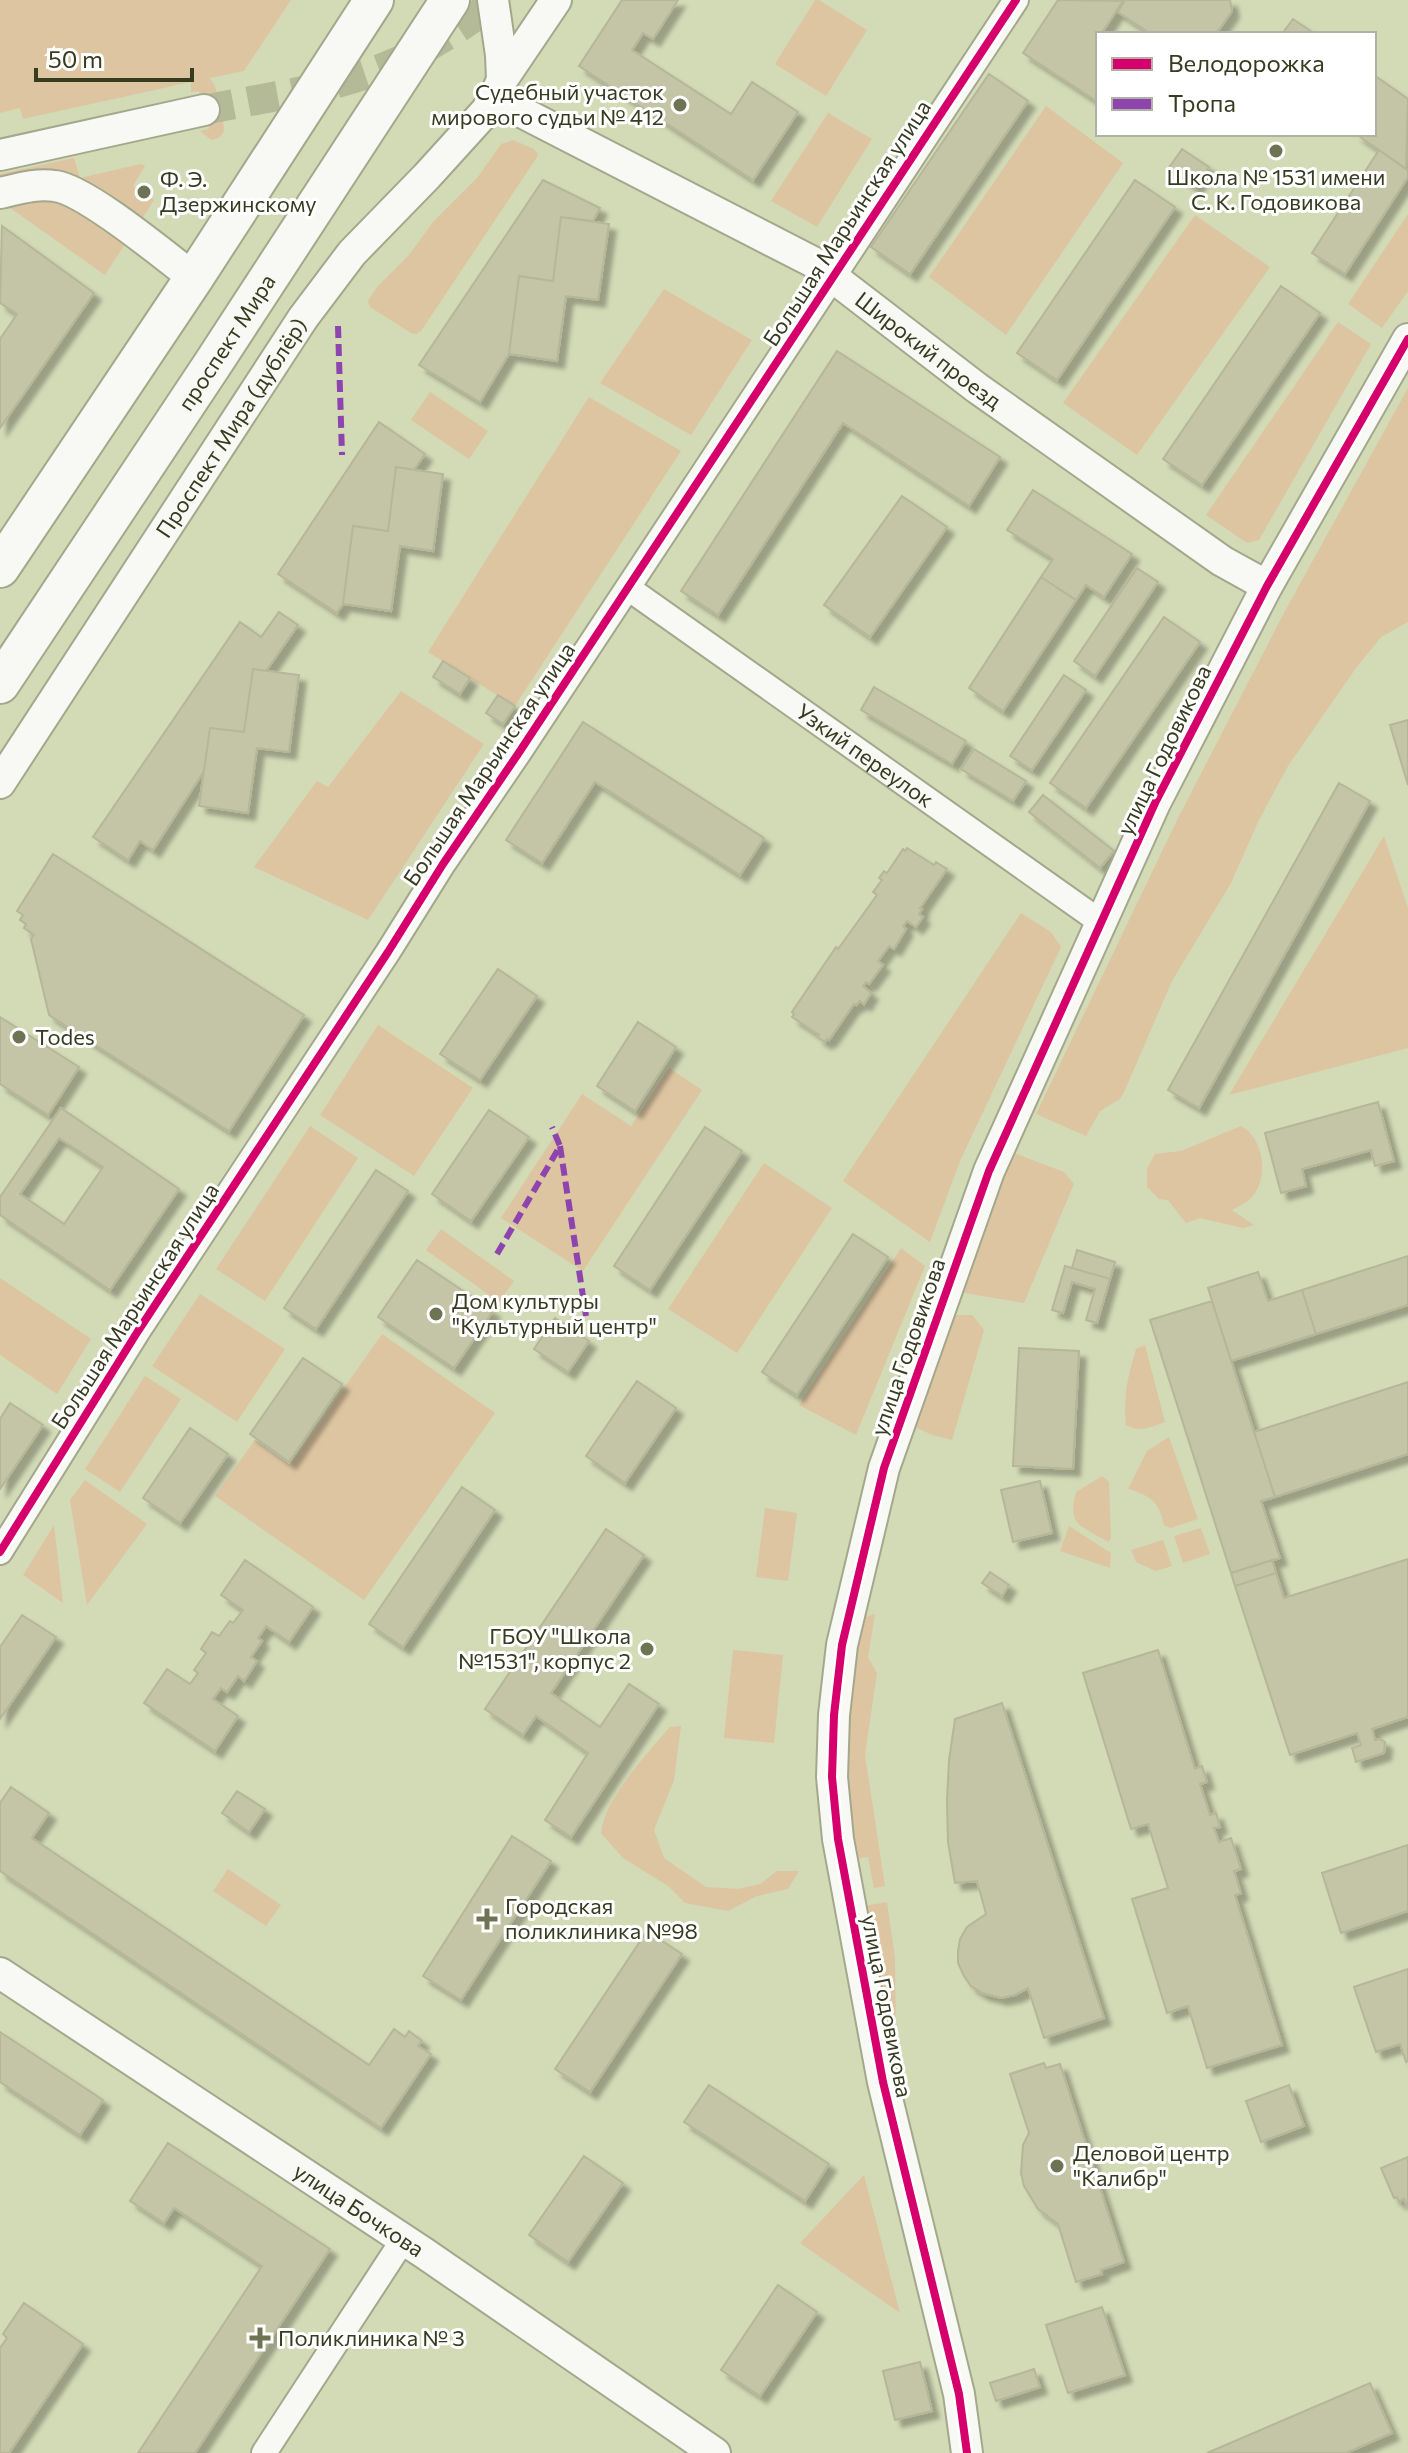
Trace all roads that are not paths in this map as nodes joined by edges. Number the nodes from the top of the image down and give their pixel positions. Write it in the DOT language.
graph roads {
  1 [pos="374,0"];
  2 [pos="450,0"];
  3 [pos="493,0"];
  4 [pos="556,0"];
  5 [pos="1016,0"];
  6 [pos="498,89"];
  7 [pos="204,110"];
  8 [pos="0,155"];
  9 [pos="0,193"];
  10 [pos="833,276"];
  11 [pos="194,278"];
  12 [pos="1408,339"];
  13 [pos="0,568"];
  14 [pos="1267,586"];
  15 [pos="628,588"];
  16 [pos="0,684"];
  17 [pos="0,783"];
  18 [pos="1102,923"];
  19 [pos="0,1552"];
  20 [pos="0,1973"];
  21 [pos="403,2240"];
  22 [pos="964,2439"];
  23 [pos="264,2453"];
  24 [pos="715,2453"];
  25 [pos="948,2453"];
  1 -- 11 [label="main road"];
  2 -- 16 [label="main road, проспект Мира"];
  3 -- 6 [label="street"];
  4 -- 6 [label="street, Проспект Мира (дублёр)"];
  5 -- 10 [label="street, Большая Марьинская улица"];
  6 -- 10 [label="street, Широкий проезд"];
  6 -- 17 [label="street, Проспект Мира (дублёр)"];
  7 -- 8 [label="street"];
  9 -- 11 [label="street"];
  10 -- 14 [label="street, Широкий проезд"];
  10 -- 15 [label="street, Большая Марьинская улица"];
  11 -- 13 [label="main road"];
  12 -- 14 [label="street, улица Годовикова"];
  14 -- 18 [label="street, улица Годовикова"];
  15 -- 18 [label="street, Узкий переулок"];
  15 -- 19 [label="street, Большая Марьинская улица"];
  18 -- 22 [label="street, улица Годовикова"];
  20 -- 21 [label="street, улица Бочкова"];
  21 -- 23 [label="street"];
  21 -- 24 [label="street, улица Бочкова"];
  22 -- 25 [label="street, улица Годовикова"];
}
